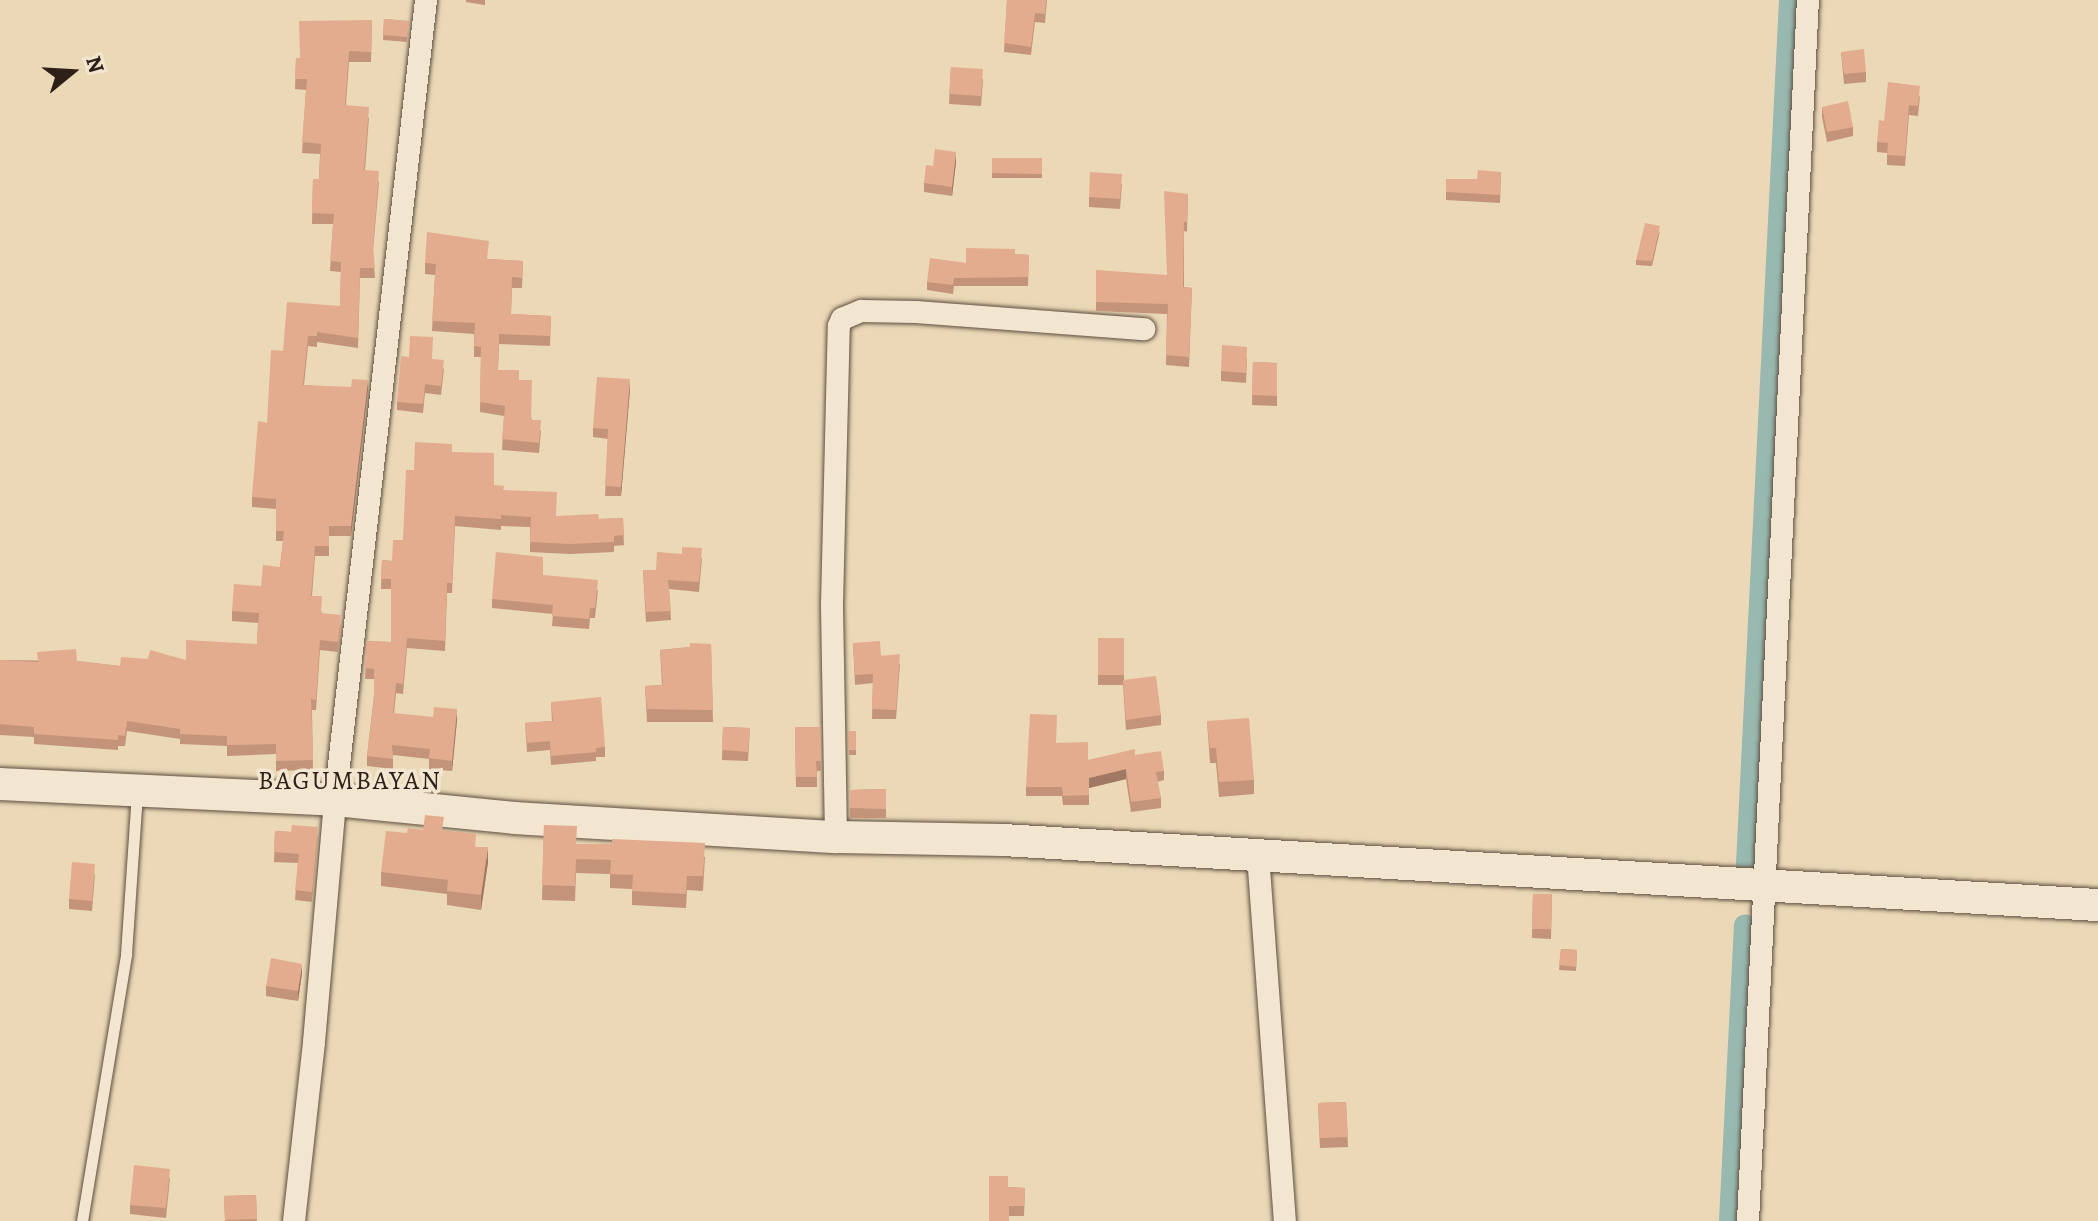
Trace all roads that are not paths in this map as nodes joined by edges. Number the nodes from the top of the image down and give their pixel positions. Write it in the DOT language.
graph roads {
  1 [pos="426,0"];
  2 [pos="1808,0"];
  3 [pos="1144,329"];
  4 [pos="0,784"];
  5 [pos="137,793"];
  6 [pos="335,800"];
  7 [pos="836,837"];
  8 [pos="1258,855"];
  9 [pos="1765,885"];
  10 [pos="2098,905"];
  11 [pos="82,1221"];
  12 [pos="294,1221"];
  13 [pos="1285,1221"];
  14 [pos="1748,1221"];
  1 -- 6 [label="street"];
  2 -- 9 [label="street"];
  3 -- 7 [label="street"];
  4 -- 5 [label="main road"];
  5 -- 6 [label="main road"];
  5 -- 11 [label="lane"];
  6 -- 7 [label="main road"];
  6 -- 12 [label="street"];
  7 -- 8 [label="main road"];
  8 -- 9 [label="main road"];
  8 -- 13 [label="street"];
  9 -- 10 [label="main road"];
  9 -- 14 [label="street"];
}
